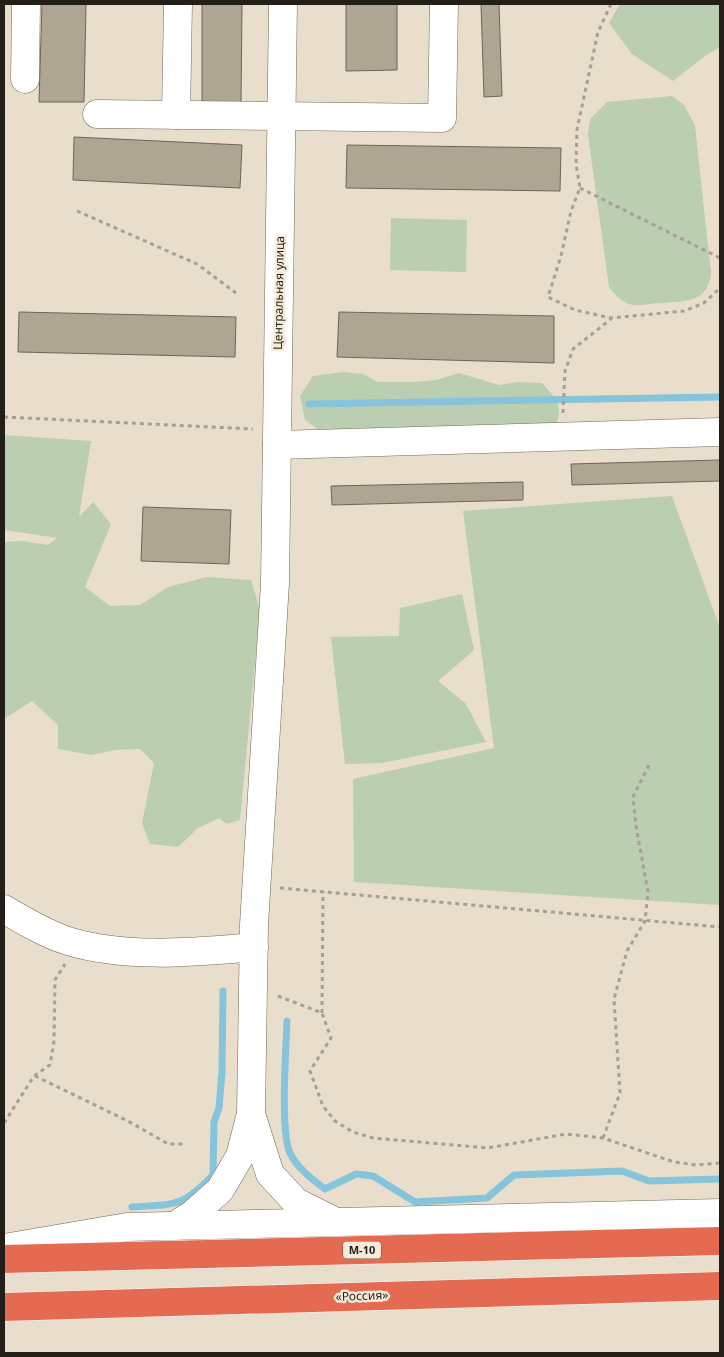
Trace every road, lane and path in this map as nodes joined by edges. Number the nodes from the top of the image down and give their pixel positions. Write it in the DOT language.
graph roads {
  1 [pos="26,4"];
  2 [pos="178,4"];
  3 [pos="283,4"];
  4 [pos="444,4"];
  5 [pos="611,4"];
  6 [pos="25,80"];
  7 [pos="97,114"];
  8 [pos="176,115"];
  9 [pos="282,116"];
  10 [pos="580,188"];
  11 [pos="77,211"];
  12 [pos="720,258"];
  13 [pos="720,288"];
  14 [pos="236,293"];
  15 [pos="611,318"];
  16 [pos="4,417"];
  17 [pos="720,432"];
  18 [pos="562,436"];
  19 [pos="277,438"];
  20 [pos="650,764"];
  21 [pos="256,886"];
  22 [pos="322,891"];
  23 [pos="4,909"];
  24 [pos="645,921"];
  25 [pos="720,927"];
  26 [pos="79,944"];
  27 [pos="254,947"];
  28 [pos="254,986"];
  29 [pos="322,1012"];
  30 [pos="34,1076"];
  31 [pos="252,1114"];
  32 [pos="4,1123"];
  33 [pos="603,1138"];
  34 [pos="186,1144"];
  35 [pos="720,1163"];
  36 [pos="720,1213"];
  37 [pos="338,1222"];
  38 [pos="174,1226"];
  39 [pos="720,1241"];
  40 [pos="4,1248"];
  41 [pos="4,1259"];
  42 [pos="720,1286"];
  43 [pos="4,1306"];
  1 -- 6 [label="street"];
  2 -- 8 [label="street"];
  3 -- 9 [label="street, Центральная улица"];
  4 -- 9 [label="street"];
  5 -- 10 [label="path"];
  7 -- 8 [label="street"];
  8 -- 9 [label="street"];
  9 -- 19 [label="street, Центральная улица"];
  10 -- 12 [label="path"];
  10 -- 15 [label="path"];
  11 -- 14 [label="path"];
  13 -- 15 [label="path"];
  15 -- 18 [label="path"];
  16 -- 19 [label="path"];
  17 -- 18 [label="street"];
  18 -- 19 [label="street"];
  19 -- 21 [label="street, Центральная улица"];
  20 -- 24 [label="path"];
  21 -- 22 [label="path"];
  21 -- 27 [label="street, Центральная улица"];
  22 -- 24 [label="path"];
  22 -- 29 [label="path"];
  23 -- 26 [label="street"];
  24 -- 25 [label="path"];
  24 -- 33 [label="path"];
  26 -- 27 [label="street"];
  26 -- 30 [label="path"];
  27 -- 28 [label="street, Центральная улица"];
  28 -- 29 [label="path"];
  28 -- 31 [label="street, Центральная улица"];
  29 -- 33 [label="path"];
  30 -- 32 [label="path"];
  30 -- 34 [label="path"];
  31 -- 37 [label="street"];
  31 -- 38 [label="street"];
  33 -- 35 [label="path"];
  36 -- 37 [label="street"];
  37 -- 38 [label="street"];
  38 -- 40 [label="street"];
  39 -- 41 [label="highway, М-10"];
  42 -- 43 [label="highway, «Россия»"];
}
